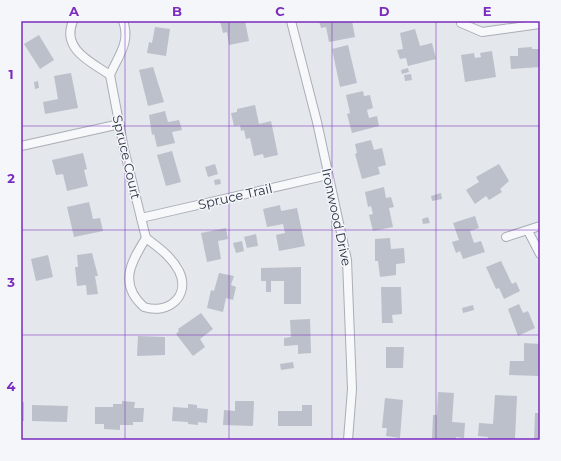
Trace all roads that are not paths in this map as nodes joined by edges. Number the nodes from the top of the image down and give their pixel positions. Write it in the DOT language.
graph roads {
  1 [pos="73,21"];
  2 [pos="123,21"];
  3 [pos="291,21"];
  4 [pos="461,23"];
  5 [pos="540,24"];
  6 [pos="110,75"];
  7 [pos="120,124"];
  8 [pos="21,146"];
  9 [pos="328,175"];
  10 [pos="141,218"];
  11 [pos="540,226"];
  12 [pos="528,231"];
  13 [pos="506,237"];
  14 [pos="146,238"];
  15 [pos="540,254"];
  16 [pos="348,440"];
  1 -- 6 [label="street"];
  2 -- 6 [label="street"];
  3 -- 9 [label="street, Ironwood Drive"];
  4 -- 5 [label="street"];
  6 -- 7 [label="street, Spruce Court"];
  7 -- 8 [label="street"];
  7 -- 10 [label="street, Spruce Court"];
  9 -- 10 [label="street, Spruce Trail"];
  9 -- 16 [label="street, Ironwood Drive"];
  10 -- 14 [label="street, Spruce Court"];
  11 -- 12 [label="street"];
  12 -- 13 [label="street"];
  12 -- 15 [label="street"];
  14 -- 14 [label="street"];
}
